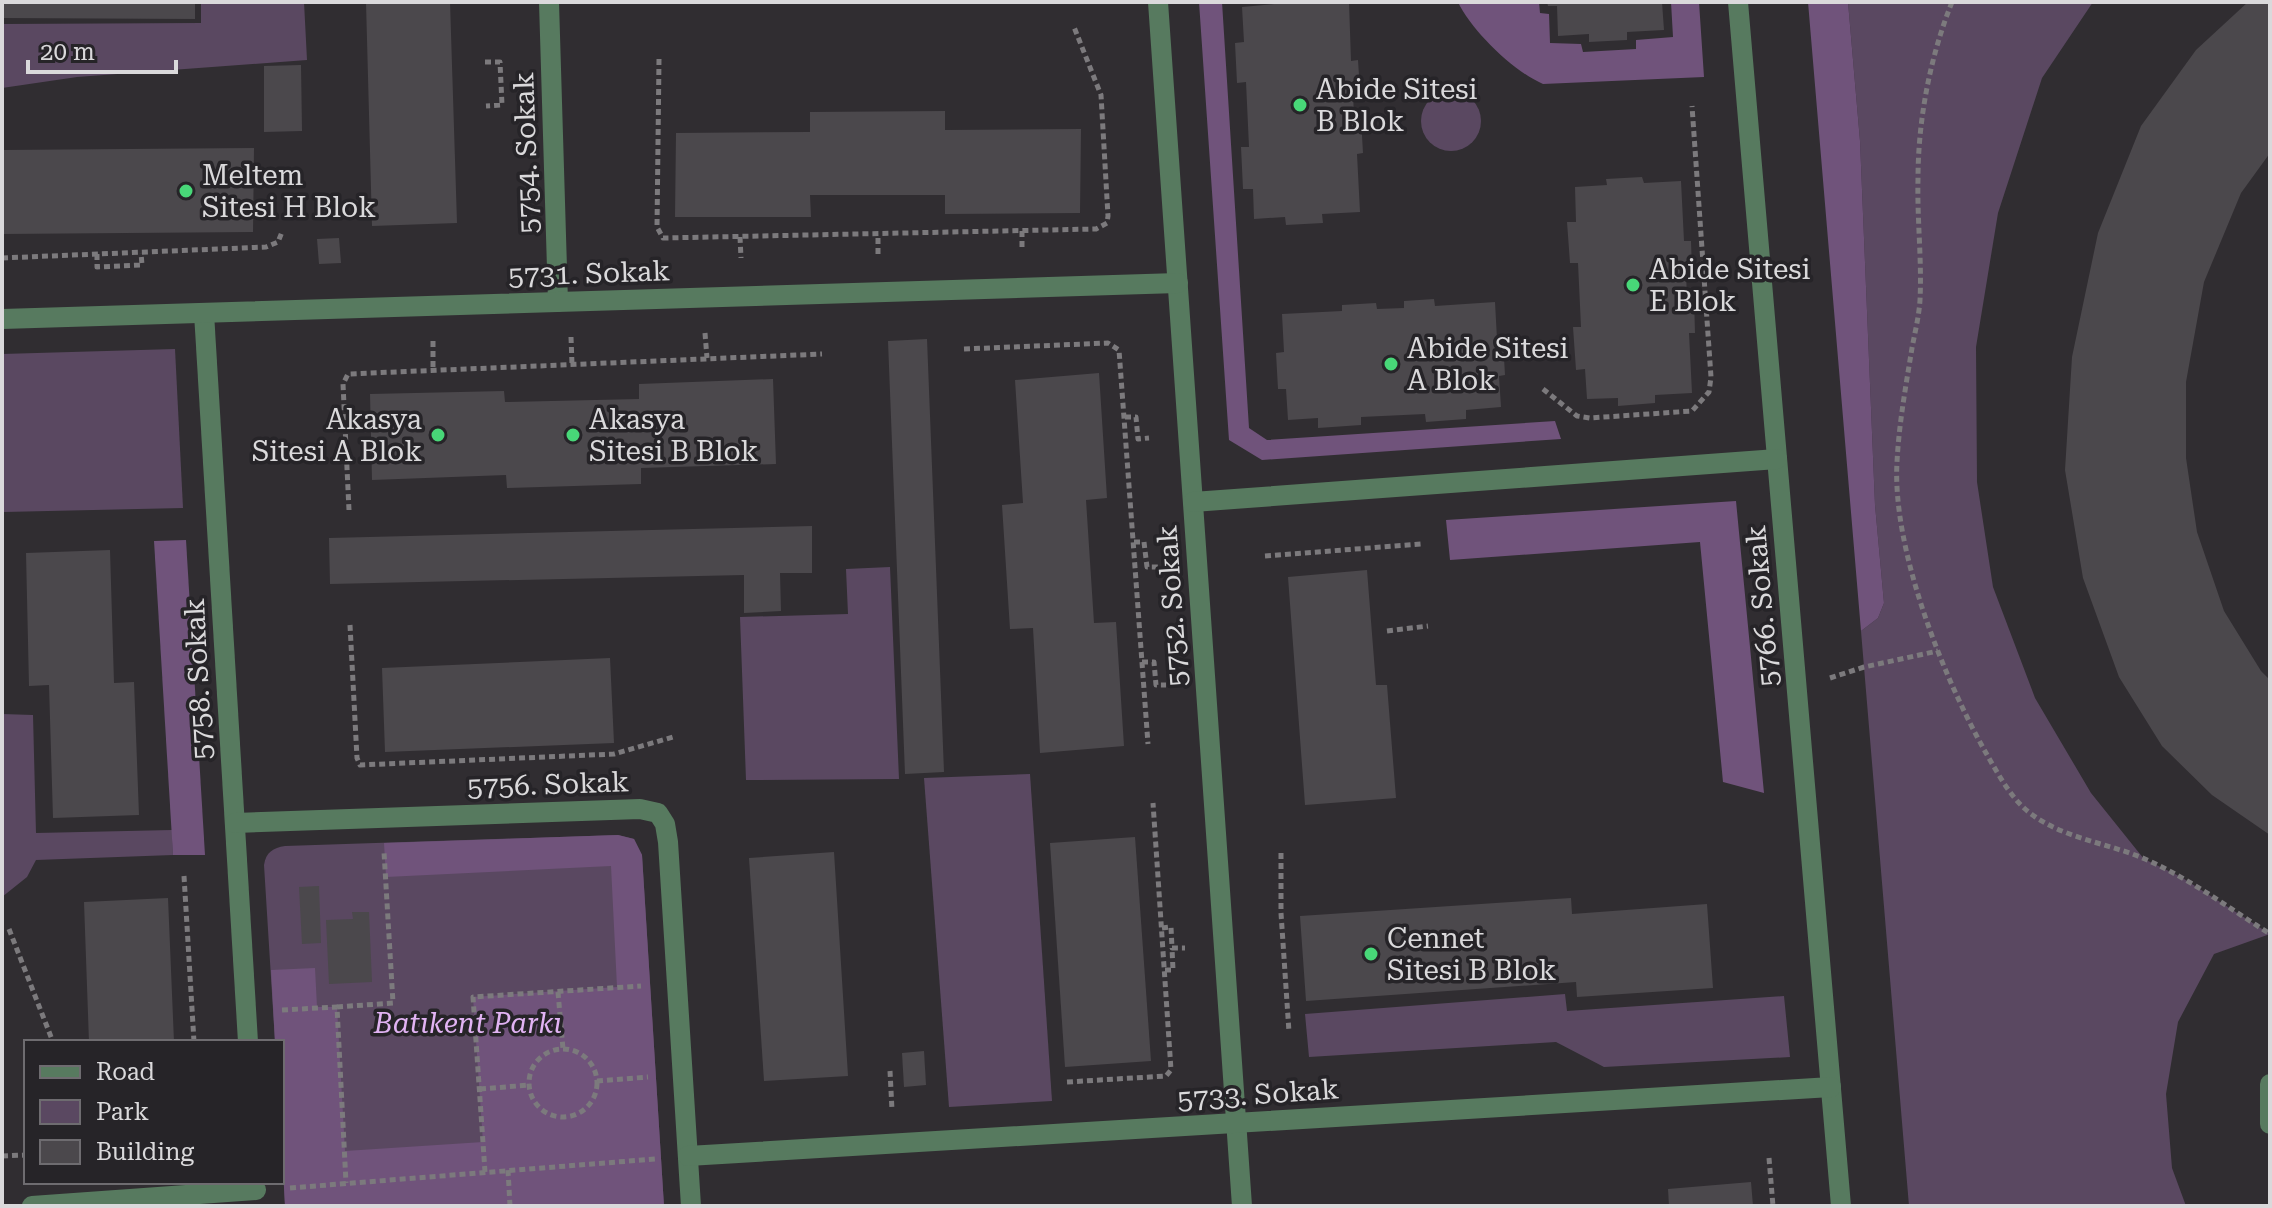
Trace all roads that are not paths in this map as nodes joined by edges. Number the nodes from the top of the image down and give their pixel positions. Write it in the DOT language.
graph roads {
  1 [pos="549,2"];
  2 [pos="1158,2"];
  3 [pos="1738,2"];
  4 [pos="1178,283"];
  5 [pos="558,302"];
  6 [pos="204,313"];
  7 [pos="2,319"];
  8 [pos="1777,459"];
  9 [pos="1193,502"];
  10 [pos="235,823"];
  11 [pos="248,1040"];
  12 [pos="2270,1084"];
  13 [pos="1831,1087"];
  14 [pos="1236,1123"];
  15 [pos="2270,1124"];
  16 [pos="688,1156"];
  17 [pos="257,1193"];
  18 [pos="32,1206"];
  19 [pos="691,1206"];
  20 [pos="1242,1206"];
  21 [pos="1841,1206"];
  1 -- 5 [label="street, 5754. Sokak"];
  2 -- 4 [label="street, 5752. Sokak"];
  3 -- 8 [label="street, 5766. Sokak"];
  4 -- 5 [label="street, 5731. Sokak"];
  4 -- 9 [label="street, 5752. Sokak"];
  5 -- 6 [label="street, 5731. Sokak"];
  6 -- 7 [label="street, 5731. Sokak"];
  6 -- 10 [label="street, 5758. Sokak"];
  8 -- 9 [label="street"];
  8 -- 13 [label="street, 5766. Sokak"];
  9 -- 14 [label="street, 5752. Sokak"];
  10 -- 11 [label="street, 5758. Sokak"];
  10 -- 16 [label="street, 5756. Sokak"];
  12 -- 15 [label="street"];
  13 -- 14 [label="street, 5733. Sokak"];
  13 -- 21 [label="street, 5766. Sokak"];
  14 -- 16 [label="street, 5733. Sokak"];
  14 -- 20 [label="street, 5752. Sokak"];
  16 -- 19 [label="street, 5756. Sokak"];
  17 -- 18 [label="street"];
}
